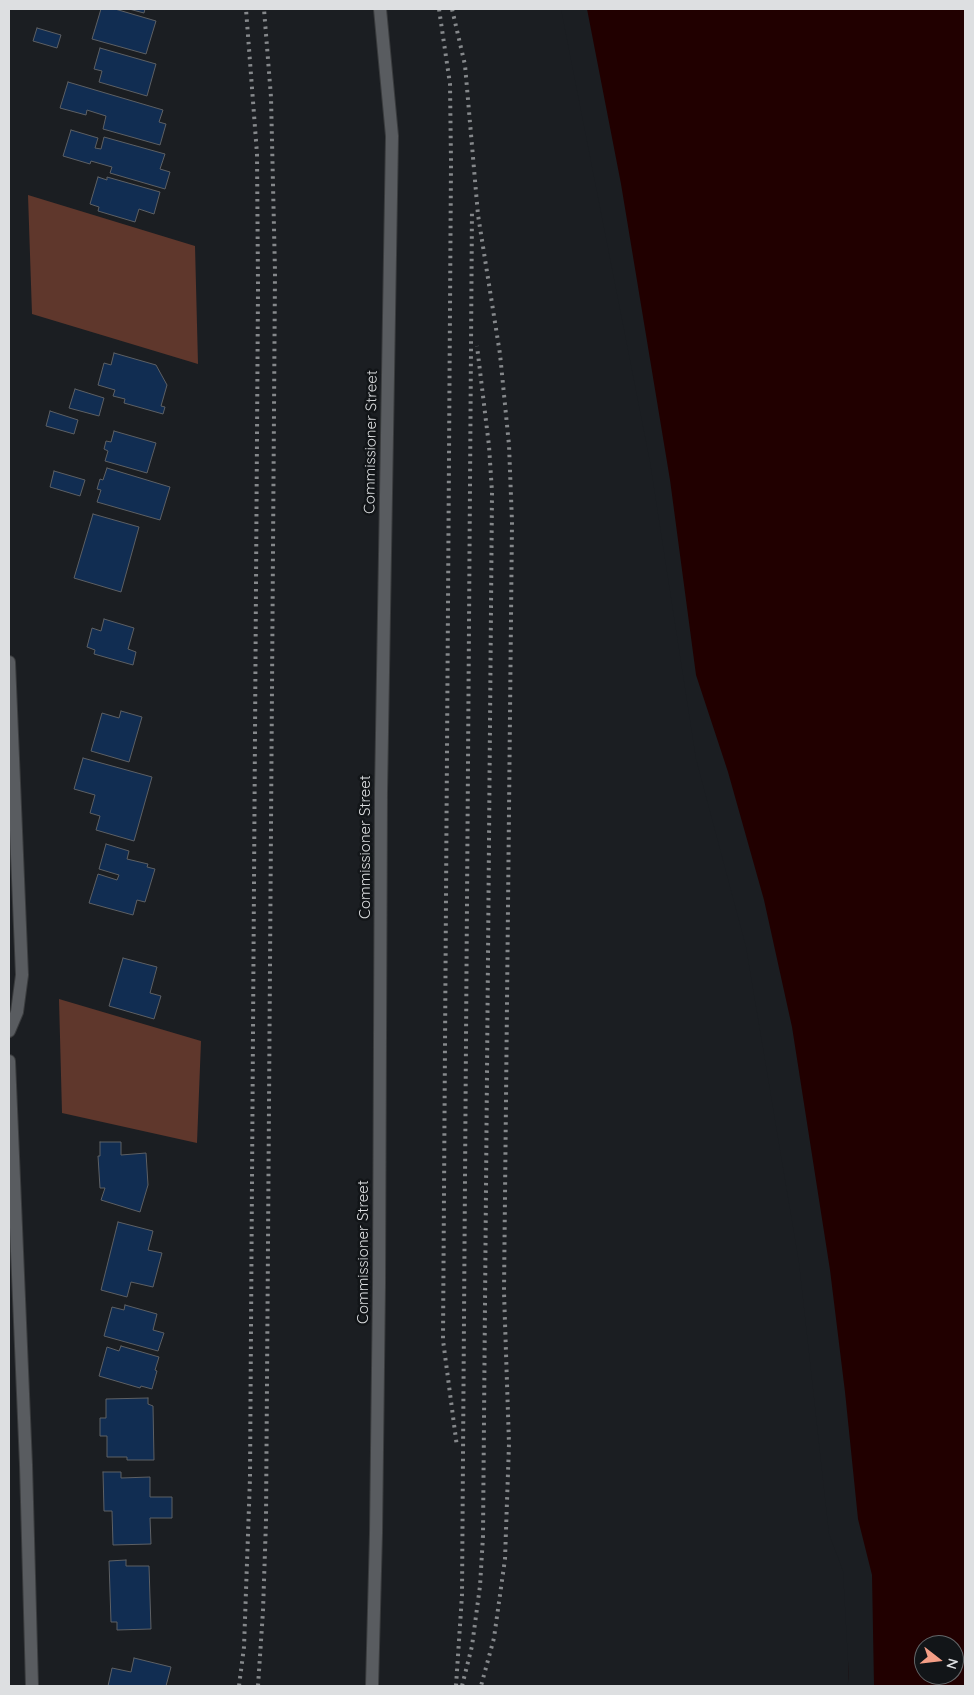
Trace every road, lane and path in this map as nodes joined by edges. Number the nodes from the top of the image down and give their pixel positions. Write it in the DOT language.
graph roads {
  1 [pos="380,9"];
  2 [pos="9,662"];
  3 [pos="9,1032"];
  4 [pos="9,1061"];
  5 [pos="32,1686"];
  6 [pos="372,1686"];
  1 -- 6 [label="street, Commissioner Street"];
  2 -- 3 [label="street"];
  4 -- 5 [label="street"];
}
